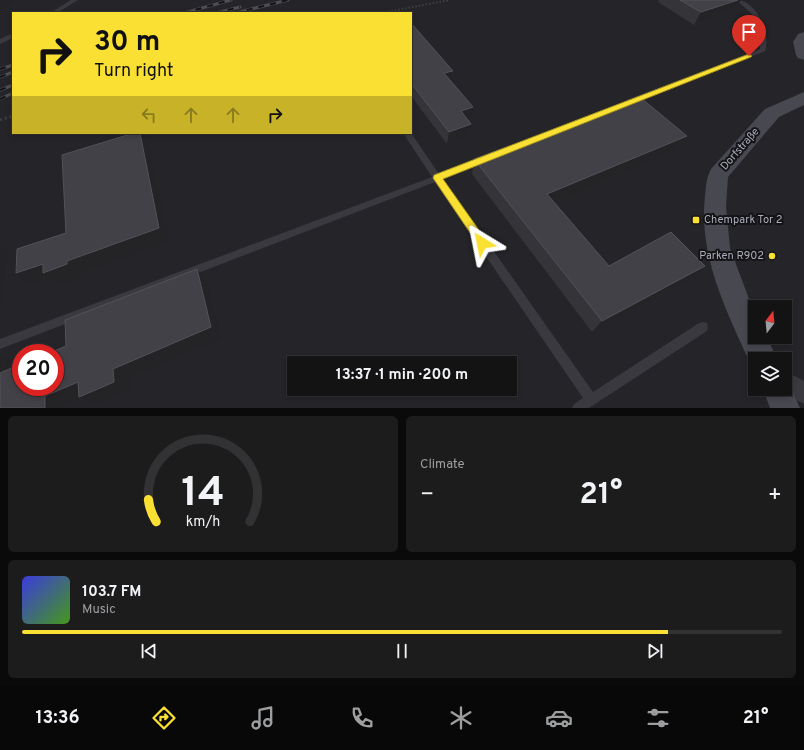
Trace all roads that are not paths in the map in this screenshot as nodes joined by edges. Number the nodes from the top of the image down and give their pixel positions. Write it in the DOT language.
graph roads {
  1 [pos="75,0"];
  2 [pos="739,0"];
  3 [pos="55,12"];
  4 [pos="12,36"];
  5 [pos="804,37"];
  6 [pos="0,42"];
  7 [pos="804,55"];
  8 [pos="804,98"];
  9 [pos="622,105"];
  10 [pos="408,134"];
  11 [pos="489,158"];
  12 [pos="437,178"];
  13 [pos="703,327"];
  14 [pos="0,344"];
  15 [pos="760,352"];
  16 [pos="792,386"];
  17 [pos="804,392"];
  18 [pos="779,396"];
  19 [pos="591,400"];
  20 [pos="578,408"];
  21 [pos="785,408"];
  1 -- 3 [label="lane"];
  2 -- 9 [label="lane"];
  4 -- 6 [label="lane"];
  5 -- 7 [label="street"];
  8 -- 15 [label="street, Dorfstraße"];
  10 -- 12 [label="lane"];
  11 -- 12 [label="lane"];
  12 -- 14 [label="lane"];
  12 -- 19 [label="lane"];
  13 -- 19 [label="lane"];
  16 -- 17 [label="street"];
  18 -- 21 [label="street"];
  19 -- 20 [label="lane"];
}
